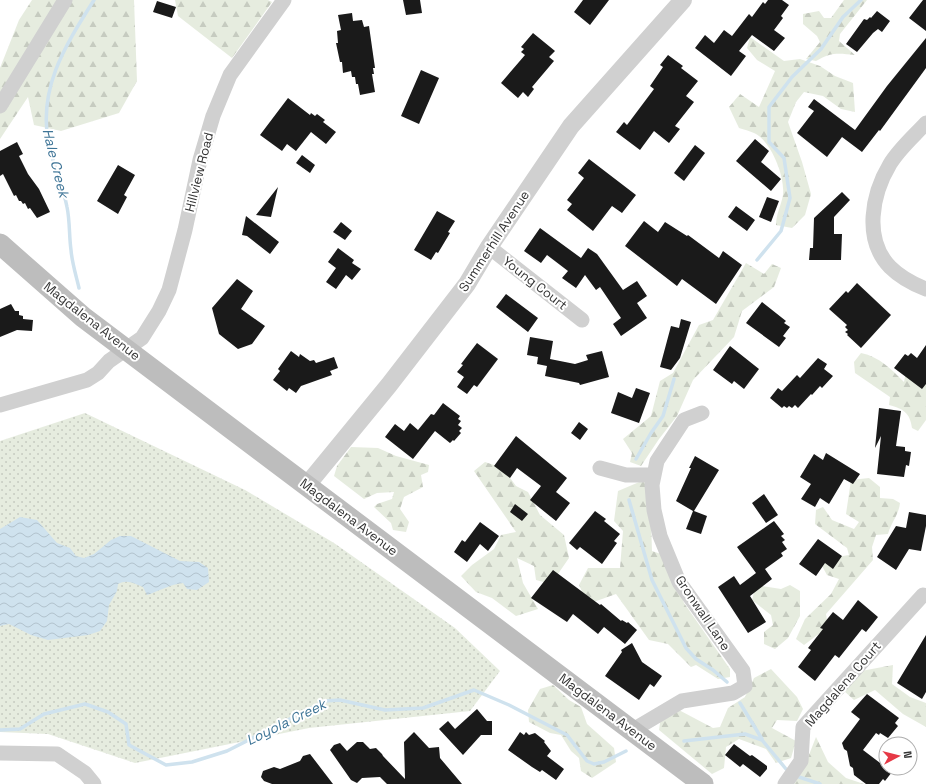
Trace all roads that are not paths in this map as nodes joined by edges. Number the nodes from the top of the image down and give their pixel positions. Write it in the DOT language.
graph roads {
  1 [pos="65,0"];
  2 [pos="284,0"];
  3 [pos="683,0"];
  4 [pos="0,106"];
  5 [pos="926,123"];
  6 [pos="0,244"];
  7 [pos="489,246"];
  8 [pos="926,289"];
  9 [pos="582,320"];
  10 [pos="127,348"];
  11 [pos="0,405"];
  12 [pos="702,413"];
  13 [pos="600,468"];
  14 [pos="654,475"];
  15 [pos="307,485"];
  16 [pos="923,595"];
  17 [pos="632,730"];
  18 [pos="0,753"];
  19 [pos="94,784"];
  20 [pos="703,784"];
  21 [pos="785,784"];
  1 -- 4 [label="street"];
  2 -- 10 [label="street, Hillview Road"];
  3 -- 7 [label="street, Summerhill Avenue"];
  5 -- 8 [label="street"];
  6 -- 10 [label="main road, Magdalena Avenue"];
  7 -- 9 [label="street, Young Court"];
  7 -- 15 [label="street, Summerhill Avenue"];
  10 -- 11 [label="street, Hillview Road"];
  10 -- 15 [label="main road, Magdalena Avenue"];
  12 -- 14 [label="street, Gronwall Lane"];
  13 -- 14 [label="street"];
  14 -- 17 [label="street, Gronwall Lane"];
  15 -- 17 [label="main road, Magdalena Avenue"];
  16 -- 21 [label="street, Magdalena Court"];
  17 -- 20 [label="main road, Magdalena Avenue"];
  18 -- 19 [label="street"];
}
